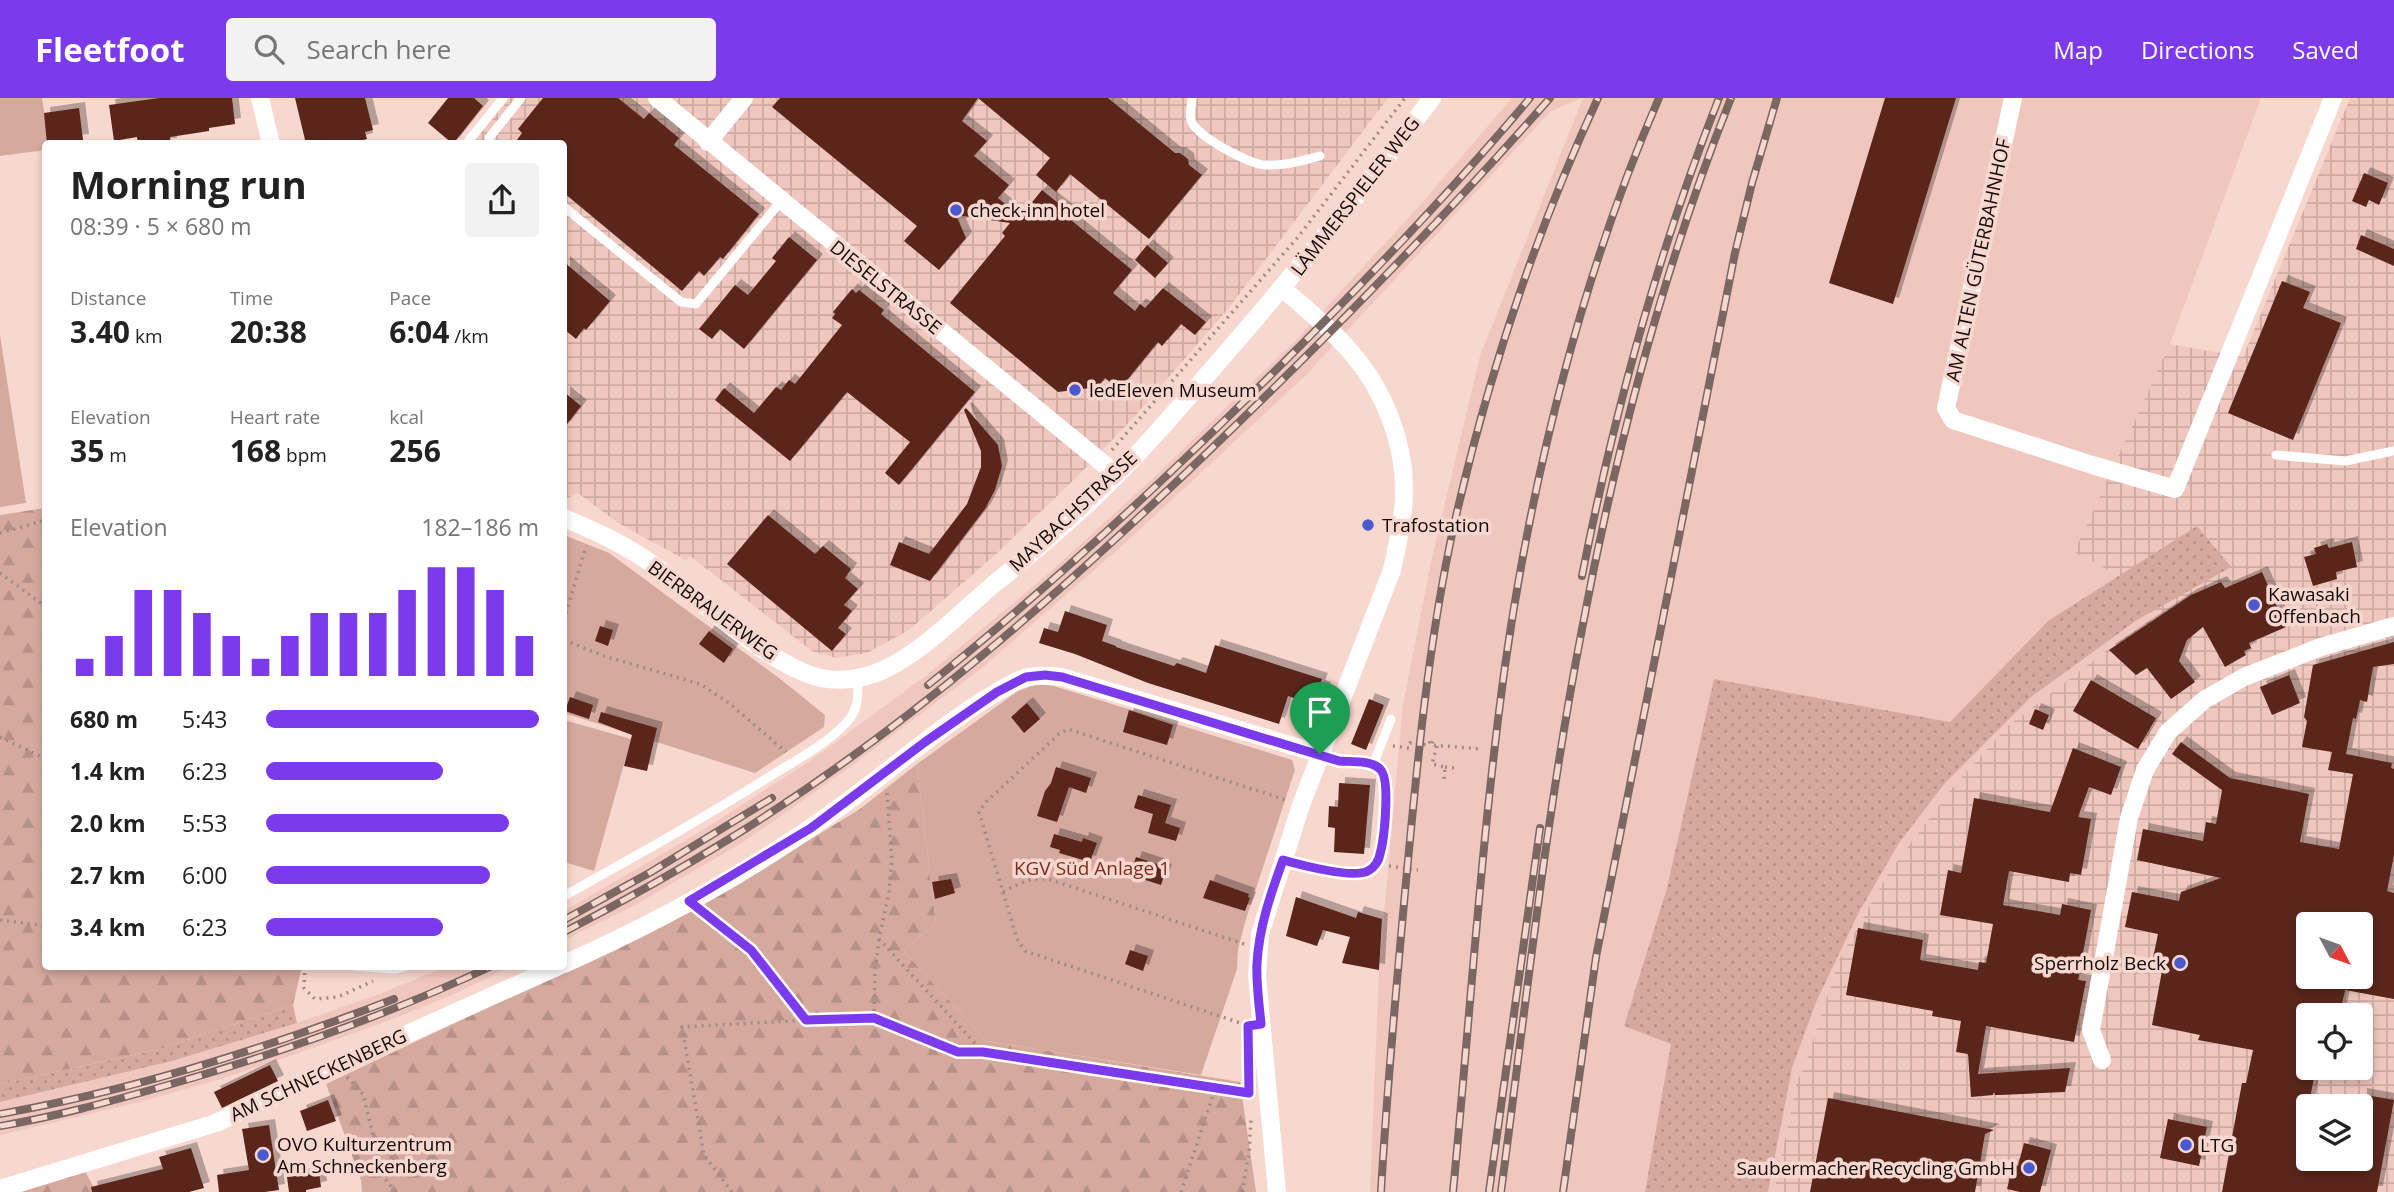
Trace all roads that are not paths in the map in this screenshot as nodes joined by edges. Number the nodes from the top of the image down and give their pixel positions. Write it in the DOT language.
graph roads {
  1 [pos="260,98"];
  2 [pos="503,98"];
  3 [pos="522,98"];
  4 [pos="657,98"];
  5 [pos="744,98"];
  6 [pos="1192,98"];
  7 [pos="1432,98"];
  8 [pos="2013,98"];
  9 [pos="2333,98"];
  10 [pos="270,140"];
  11 [pos="469,140"];
  12 [pos="489,140"];
  13 [pos="708,142"];
  14 [pos="1320,156"];
  15 [pos="781,201"];
  16 [pos="567,209"];
  17 [pos="1282,288"];
  18 [pos="2394,451"];
  19 [pos="2277,455"];
  20 [pos="1117,475"];
  21 [pos="567,519"];
  22 [pos="2394,626"];
  23 [pos="863,677"];
  24 [pos="1391,719"];
  25 [pos="1320,754"];
  26 [pos="1373,765"];
  27 [pos="1283,860"];
  28 [pos="567,894"];
  29 [pos="567,962"];
  30 [pos="550,970"];
  31 [pos="2102,1060"];
  32 [pos="0,1189"];
  33 [pos="1277,1192"];
  1 -- 10 [label="street"];
  2 -- 11 [label="lane"];
  3 -- 12 [label="lane"];
  4 -- 13 [label="street, DIESELSTRASSE"];
  5 -- 13 [label="street"];
  6 -- 14 [label="lane"];
  7 -- 17 [label="street, LÄMMERSPIELER WEG"];
  8 -- 9 [label="street, AM ALTEN GÜTERBAHNHOF"];
  13 -- 15 [label="street, DIESELSTRASSE"];
  15 -- 16 [label="lane"];
  15 -- 20 [label="street, DIESELSTRASSE"];
  17 -- 20 [label="street, MAYBACHSTRASSE"];
  17 -- 25 [label="street, LÄMMERSPIELER WEG"];
  18 -- 19 [label="lane"];
  20 -- 23 [label="street, MAYBACHSTRASSE"];
  21 -- 23 [label="street, BIERBRAUERWEG"];
  22 -- 31 [label="street"];
  23 -- 28 [label="lane"];
  24 -- 26 [label="lane"];
  25 -- 26 [label="lane"];
  25 -- 27 [label="street, LÄMMERSPIELER WEG"];
  25 -- 29 [label="street, AM SCHNECKENBERG"];
  26 -- 27 [label="lane"];
  27 -- 33 [label="street, LÄMMERSPIELER WEG"];
  30 -- 32 [label="street, AM SCHNECKENBERG"];
}
